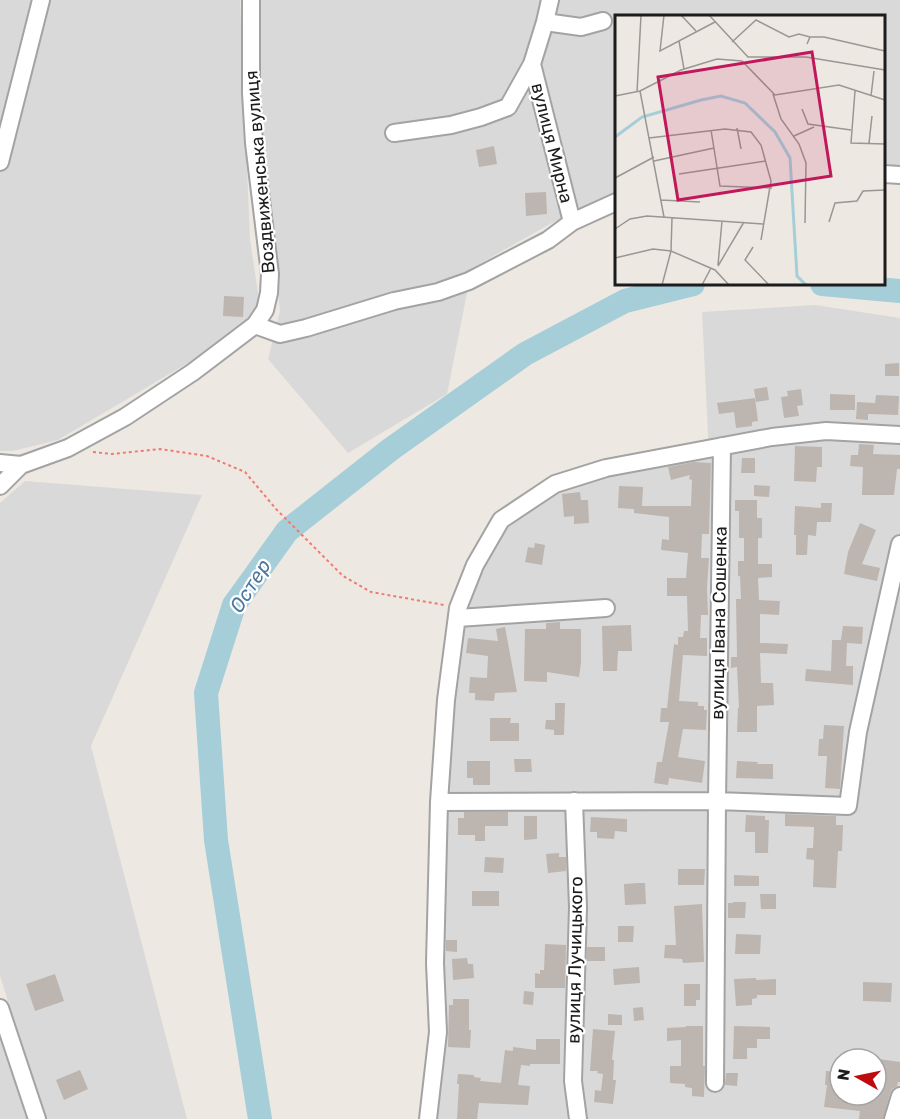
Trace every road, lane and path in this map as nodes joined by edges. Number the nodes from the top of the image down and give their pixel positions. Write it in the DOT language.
graph roads {
  1 [pos="41,0"];
  2 [pos="251,0"];
  3 [pos="550,0"];
  4 [pos="603,21"];
  5 [pos="545,22"];
  6 [pos="532,64"];
  7 [pos="542,100"];
  8 [pos="508,107"];
  9 [pos="394,133"];
  10 [pos="0,162"];
  11 [pos="885,174"];
  12 [pos="900,175"];
  13 [pos="615,202"];
  14 [pos="572,222"];
  15 [pos="255,325"];
  16 [pos="900,435"];
  17 [pos="722,446"];
  18 [pos="68,448"];
  19 [pos="0,463"];
  20 [pos="21,465"];
  21 [pos="0,486"];
  22 [pos="900,544"];
  23 [pos="606,608"];
  24 [pos="458,613"];
  25 [pos="574,801"];
  26 [pos="717,801"];
  27 [pos="439,802"];
  28 [pos="0,1008"];
  29 [pos="714,1083"];
  30 [pos="900,1096"];
  31 [pos="37,1119"];
  32 [pos="428,1119"];
  33 [pos="578,1119"];
  34 [pos="893,1119"];
  1 -- 10 [label="street"];
  2 -- 15 [label="street, Воздвиженська вулиця"];
  3 -- 5 [label="street"];
  4 -- 5 [label="street"];
  5 -- 6 [label="street"];
  6 -- 7 [label="street, вулиця Мирна"];
  6 -- 8 [label="street"];
  7 -- 8 [label="street"];
  7 -- 14 [label="street, вулиця Мирна"];
  8 -- 9 [label="street"];
  11 -- 12 [label="street"];
  13 -- 14 [label="street"];
  14 -- 15 [label="street"];
  15 -- 18 [label="street, Воздвиженська вулиця"];
  16 -- 17 [label="street"];
  17 -- 24 [label="street"];
  17 -- 26 [label="street, вулиця Івана Сошенка"];
  18 -- 20 [label="street, Воздвиженська вулиця"];
  18 -- 24 [label="path"];
  19 -- 20 [label="street"];
  20 -- 21 [label="street, Воздвиженська вулиця"];
  22 -- 26 [label="street"];
  23 -- 24 [label="street"];
  24 -- 27 [label="street"];
  25 -- 26 [label="street"];
  25 -- 27 [label="street"];
  25 -- 33 [label="street, вулиця Лучицького"];
  26 -- 29 [label="street, вулиця Івана Сошенка"];
  27 -- 32 [label="street"];
  28 -- 31 [label="street"];
  30 -- 34 [label="street"];
}
